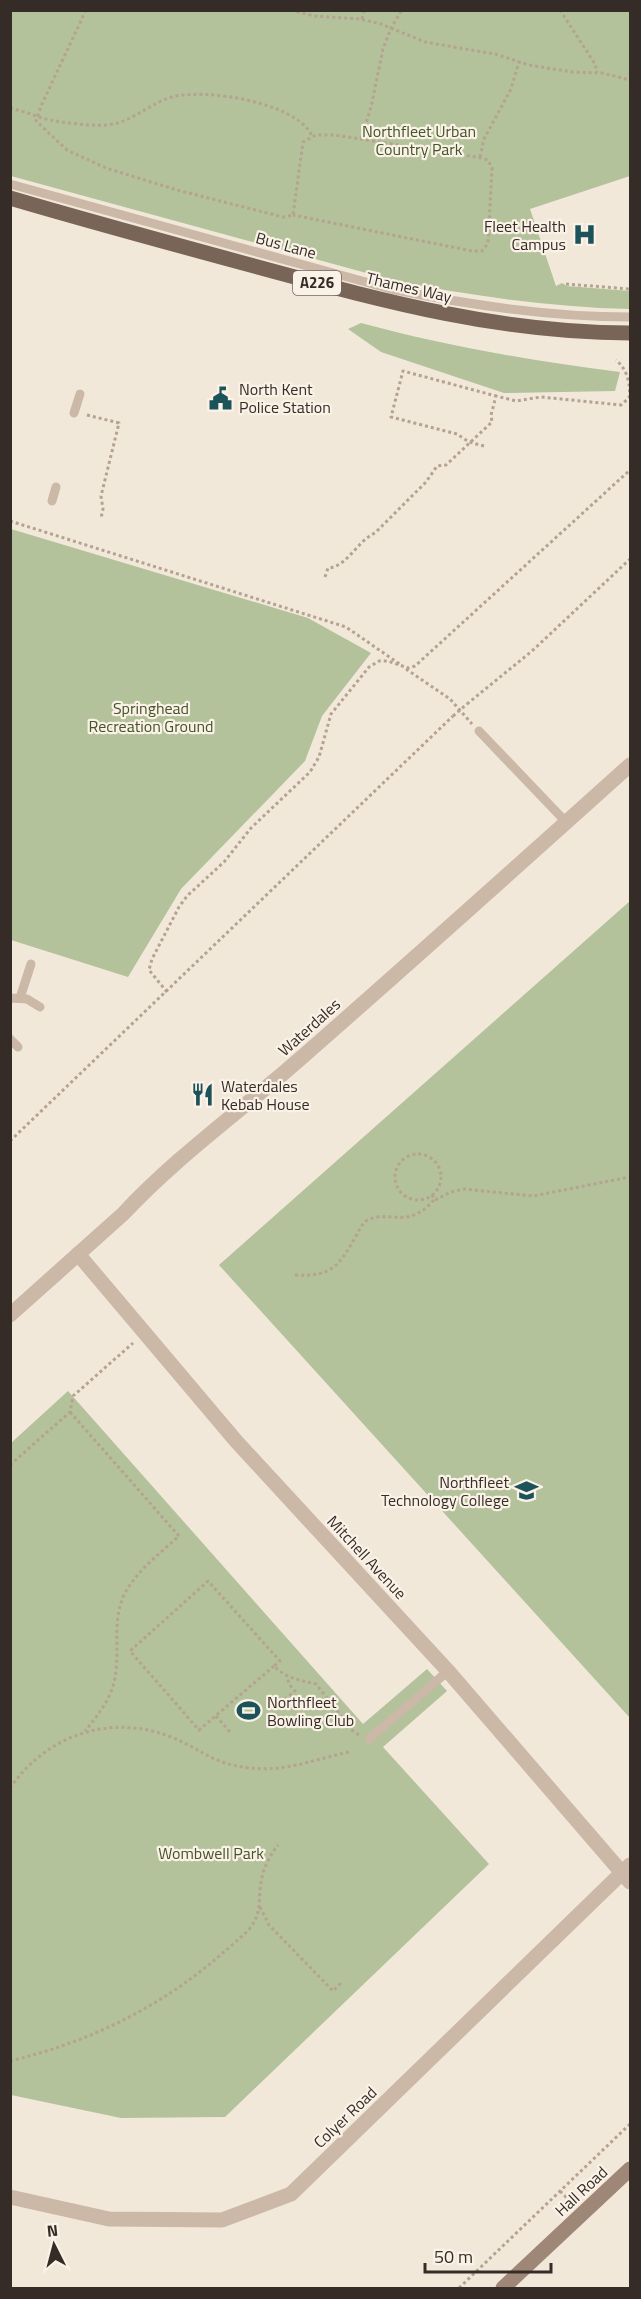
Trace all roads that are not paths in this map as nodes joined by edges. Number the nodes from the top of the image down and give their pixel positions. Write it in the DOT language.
graph roads {
  1 [pos="10,184"];
  2 [pos="10,198"];
  3 [pos="630,317"];
  4 [pos="630,333"];
  5 [pos="80,394"];
  6 [pos="75,412"];
  7 [pos="56,487"];
  8 [pos="52,501"];
  9 [pos="479,731"];
  10 [pos="630,765"];
  11 [pos="566,822"];
  12 [pos="31,964"];
  13 [pos="15,998"];
  14 [pos="40,1007"];
  15 [pos="10,1039"];
  16 [pos="18,1047"];
  17 [pos="78,1254"];
  18 [pos="10,1315"];
  19 [pos="448,1671"];
  20 [pos="369,1739"];
  21 [pos="628,1874"];
  22 [pos="630,2169"];
  23 [pos="10,2197"];
  24 [pos="503,2289"];
  1 -- 3 [label="lane, Bus Lane"];
  2 -- 4 [label="main road, Thames Way / A226"];
  5 -- 6 [label="lane"];
  7 -- 8 [label="lane"];
  9 -- 11 [label="lane"];
  10 -- 11 [label="street, Waterdales"];
  11 -- 17 [label="street, Waterdales"];
  12 -- 13 [label="lane"];
  13 -- 14 [label="lane"];
  15 -- 16 [label="lane"];
  17 -- 18 [label="street, Waterdales"];
  17 -- 19 [label="street, Mitchell Avenue"];
  19 -- 20 [label="lane"];
  19 -- 21 [label="street, Mitchell Avenue"];
  21 -- 23 [label="street, Colyer Road"];
  22 -- 24 [label="street, Hall Road"];
}
